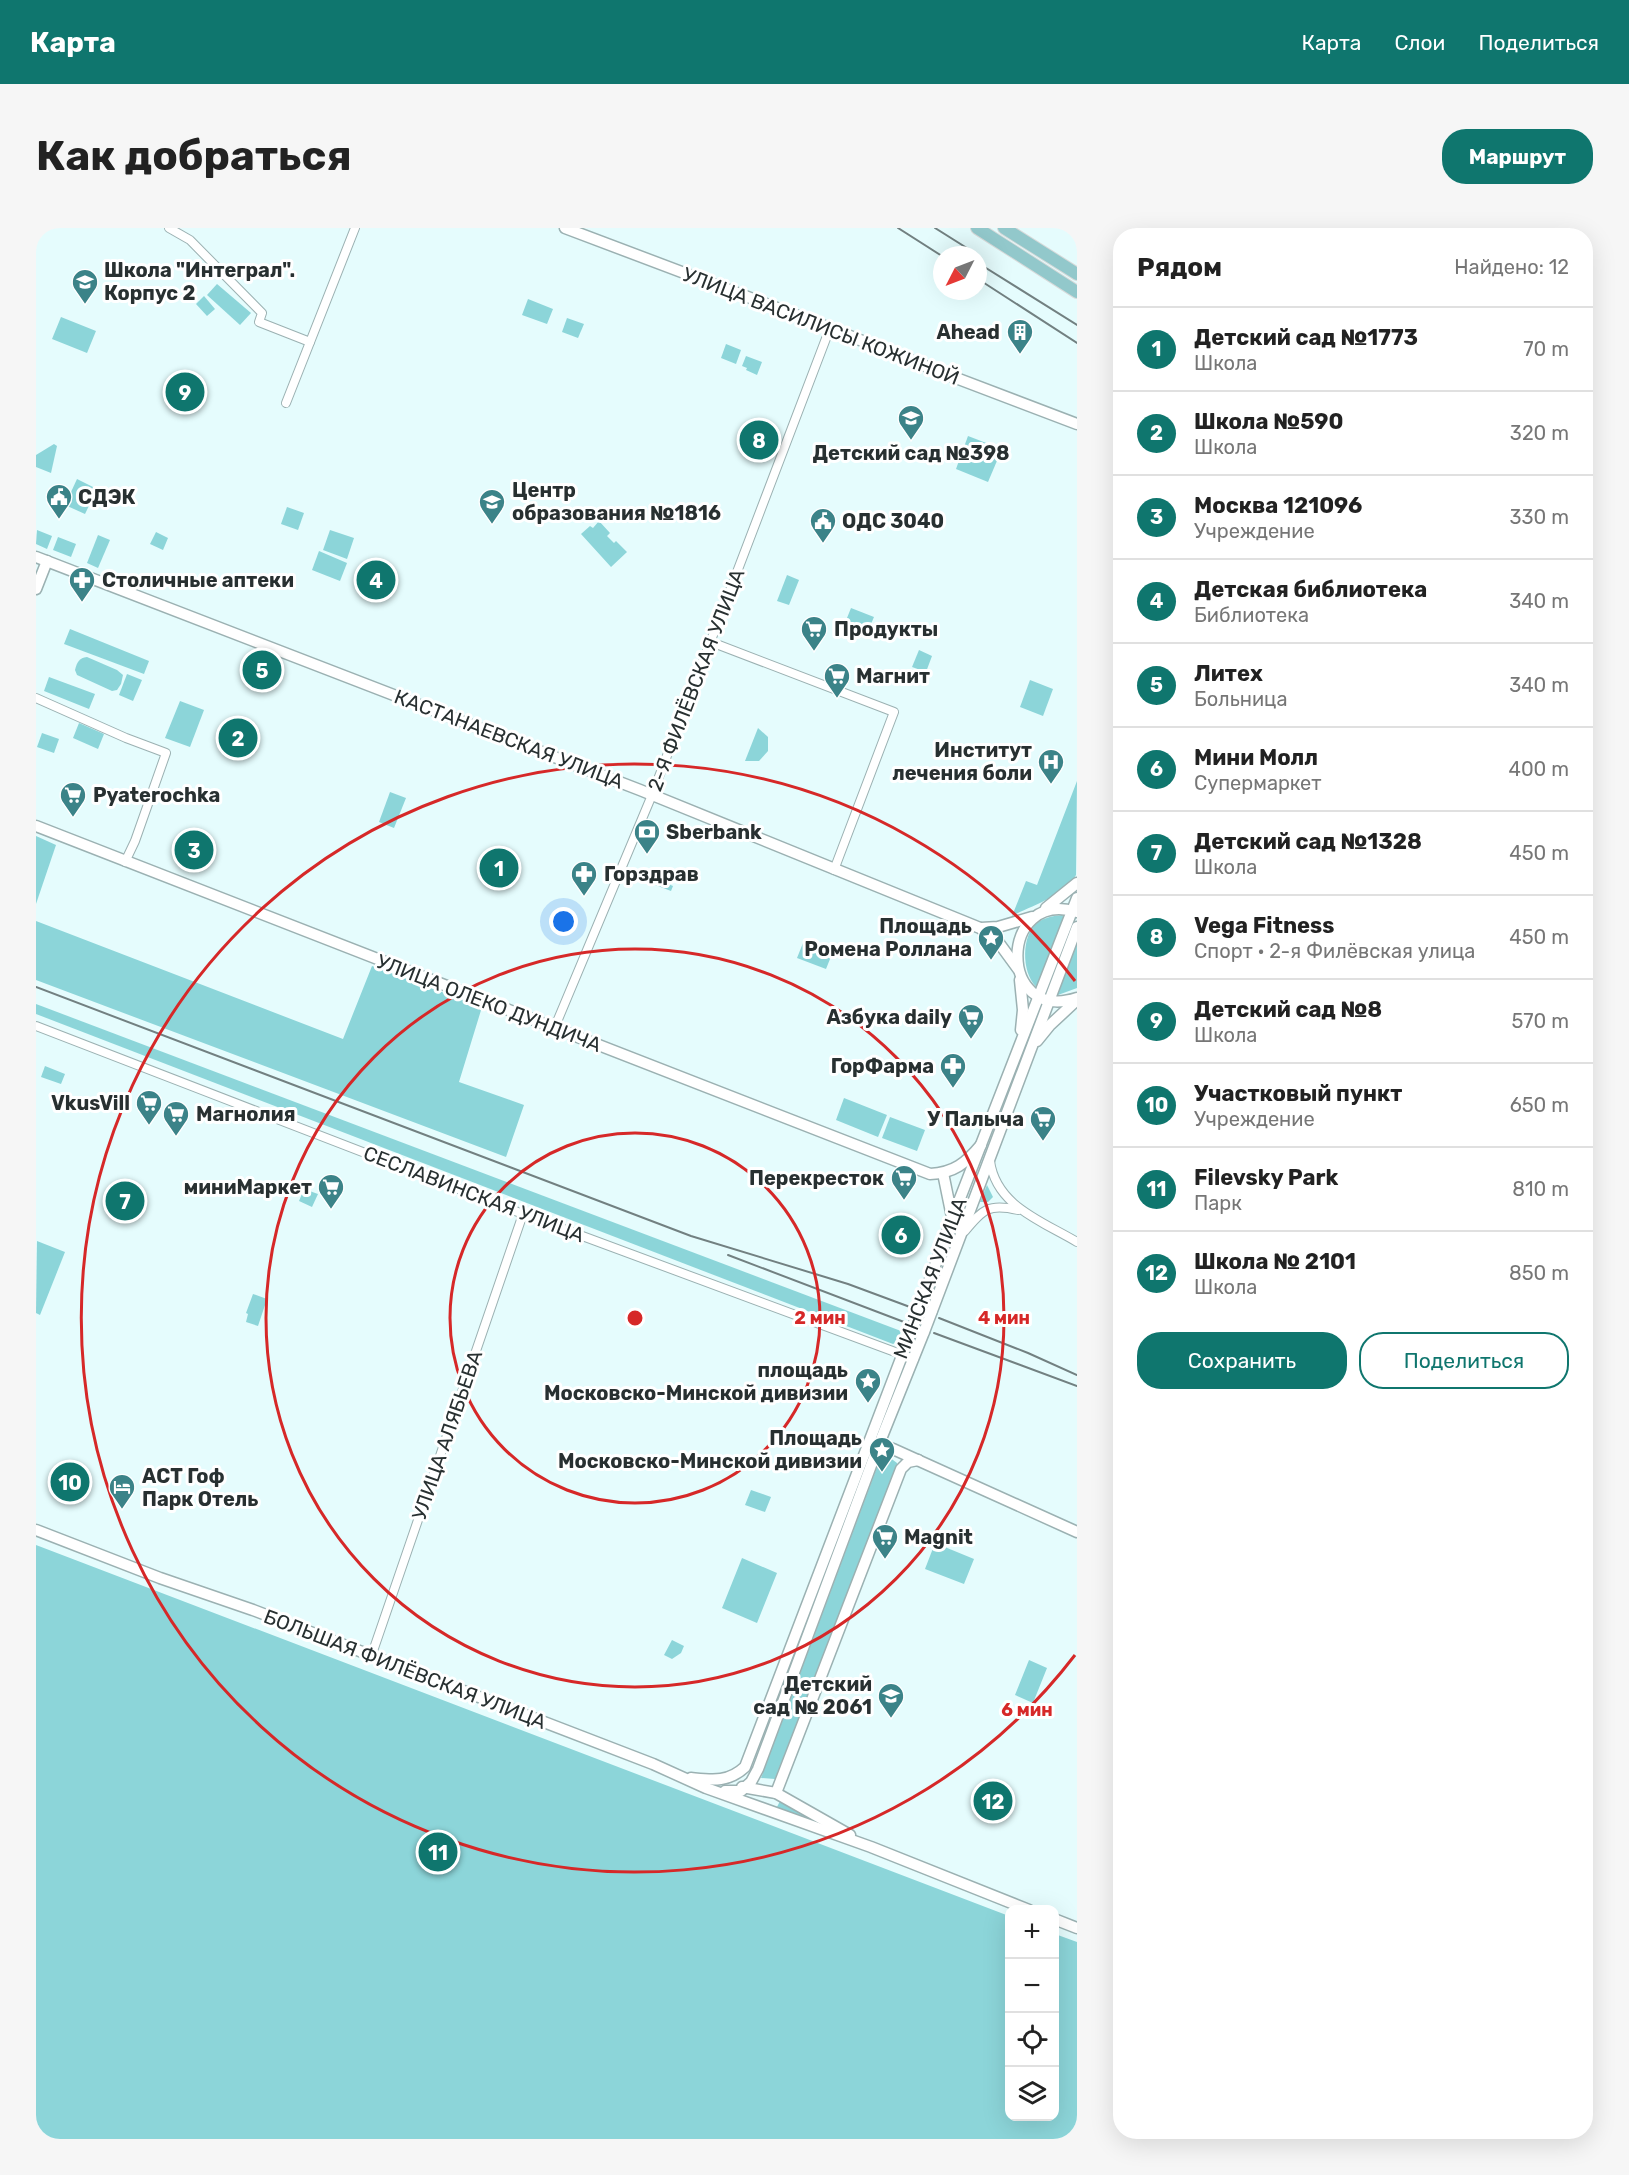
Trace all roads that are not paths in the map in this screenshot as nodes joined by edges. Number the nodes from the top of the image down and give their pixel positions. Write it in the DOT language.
graph roads {
  1 [pos="169,228"];
  2 [pos="355,228"];
  3 [pos="565,228"];
  4 [pos="977,228"];
  5 [pos="1004,228"];
  6 [pos="1077,274"];
  7 [pos="1077,292"];
  8 [pos="830,328"];
  9 [pos="309,342"];
  10 [pos="286,403"];
  11 [pos="1077,424"];
  12 [pos="36,556"];
  13 [pos="47,561"];
  14 [pos="36,589"];
  15 [pos="711,642"];
  16 [pos="36,698"];
  17 [pos="652,795"];
  18 [pos="36,826"];
  19 [pos="125,862"];
  20 [pos="834,870"];
  21 [pos="1077,883"];
  22 [pos="1077,898"];
  23 [pos="1075,911"];
  24 [pos="1037,915"];
  25 [pos="1077,927"];
  26 [pos="980,928"];
  27 [pos="1019,971"];
  28 [pos="1044,999"];
  29 [pos="1077,999"];
  30 [pos="36,1026"];
  31 [pos="554,1029"];
  32 [pos="1018,1049"];
  33 [pos="1029,1051"];
  34 [pos="981,1145"];
  35 [pos="990,1158"];
  36 [pos="943,1173"];
  37 [pos="1022,1211"];
  38 [pos="523,1214"];
  39 [pos="952,1219"];
  40 [pos="960,1235"];
  41 [pos="1077,1242"];
  42 [pos="902,1355"];
  43 [pos="914,1359"];
  44 [pos="868,1442"];
  45 [pos="879,1444"];
  46 [pos="918,1460"];
  47 [pos="36,1530"];
  48 [pos="1077,1532"];
  49 [pos="371,1657"];
  50 [pos="745,1767"];
  51 [pos="758,1769"];
  52 [pos="684,1777"];
  53 [pos="718,1781"];
  54 [pos="706,1788"];
  55 [pos="746,1788"];
  56 [pos="771,1792"];
  57 [pos="772,1813"];
  58 [pos="871,1847"];
  59 [pos="1016,1905"];
  60 [pos="1059,1921"];
  61 [pos="1077,1928"];
  1 -- 9 [label="street"];
  2 -- 9 [label="street"];
  3 -- 8 [label="street, УЛИЦА ВАСИЛИСЫ КОЖИНОЙ"];
  4 -- 7 [label="main road"];
  5 -- 6 [label="main road"];
  8 -- 11 [label="street, УЛИЦА ВАСИЛИСЫ КОЖИНОЙ"];
  8 -- 15 [label="street, 2-Я ФИЛЁВСКАЯ УЛИЦА"];
  9 -- 10 [label="street"];
  12 -- 13 [label="street, КАСТАНАЕВСКАЯ УЛИЦА"];
  13 -- 14 [label="street"];
  13 -- 17 [label="street, КАСТАНАЕВСКАЯ УЛИЦА"];
  15 -- 17 [label="street, 2-Я ФИЛЁВСКАЯ УЛИЦА"];
  15 -- 20 [label="street"];
  16 -- 19 [label="street"];
  17 -- 20 [label="street, КАСТАНАЕВСКАЯ УЛИЦА"];
  17 -- 31 [label="street, 2-Я ФИЛЁВСКАЯ УЛИЦА"];
  18 -- 19 [label="street, УЛИЦА ОЛЕКО ДУНДИЧА"];
  19 -- 31 [label="street, УЛИЦА ОЛЕКО ДУНДИЧА"];
  20 -- 26 [label="street, КАСТАНАЕВСКАЯ УЛИЦА"];
  21 -- 24 [label="street"];
  22 -- 23 [label="street, МИНСКАЯ УЛИЦА"];
  23 -- 24 [label="street"];
  23 -- 28 [label="street, МИНСКАЯ УЛИЦА"];
  24 -- 26 [label="street"];
  24 -- 27 [label="street"];
  25 -- 28 [label="street, МИНСКАЯ УЛИЦА"];
  26 -- 27 [label="street, КАСТАНАЕВСКАЯ УЛИЦА"];
  27 -- 28 [label="street, КАСТАНАЕВСКАЯ УЛИЦА"];
  27 -- 32 [label="street"];
  28 -- 29 [label="street"];
  28 -- 32 [label="street, МИНСКАЯ УЛИЦА"];
  28 -- 33 [label="street, МИНСКАЯ УЛИЦА"];
  29 -- 33 [label="street"];
  30 -- 38 [label="street, СЕСЛАВИНСКАЯ УЛИЦА"];
  31 -- 36 [label="street, УЛИЦА ОЛЕКО ДУНДИЧА"];
  32 -- 34 [label="street, МИНСКАЯ УЛИЦА"];
  33 -- 35 [label="street, МИНСКАЯ УЛИЦА"];
  34 -- 36 [label="street"];
  34 -- 39 [label="street, МИНСКАЯ УЛИЦА"];
  35 -- 37 [label="street"];
  35 -- 40 [label="street, МИНСКАЯ УЛИЦА"];
  36 -- 39 [label="street"];
  37 -- 40 [label="street"];
  37 -- 41 [label="street"];
  38 -- 42 [label="street, СЕСЛАВИНСКАЯ УЛИЦА"];
  38 -- 49 [label="street, УЛИЦА АЛЯБЬЕВА"];
  39 -- 42 [label="street, МИНСКАЯ УЛИЦА, bridge"];
  40 -- 43 [label="street, МИНСКАЯ УЛИЦА, bridge"];
  42 -- 43 [label="street, СЕСЛАВИНСКАЯ УЛИЦА"];
  42 -- 44 [label="street, МИНСКАЯ УЛИЦА"];
  43 -- 45 [label="street, МИНСКАЯ УЛИЦА"];
  44 -- 45 [label="street"];
  44 -- 50 [label="street, МИНСКАЯ УЛИЦА"];
  45 -- 46 [label="street"];
  45 -- 51 [label="street, МИНСКАЯ УЛИЦА"];
  46 -- 48 [label="street"];
  46 -- 56 [label="street"];
  47 -- 49 [label="street, БОЛЬШАЯ ФИЛЁВСКАЯ УЛИЦА"];
  49 -- 52 [label="street, БОЛЬШАЯ ФИЛЁВСКАЯ УЛИЦА"];
  50 -- 53 [label="street"];
  50 -- 55 [label="street"];
  51 -- 55 [label="street, МИНСКАЯ УЛИЦА"];
  51 -- 56 [label="street"];
  52 -- 53 [label="street"];
  52 -- 54 [label="street, БОЛЬШАЯ ФИЛЁВСКАЯ УЛИЦА"];
  53 -- 55 [label="street, БОЛЬШАЯ ФИЛЁВСКАЯ УЛИЦА"];
  54 -- 55 [label="street"];
  54 -- 57 [label="street, БОЛЬШАЯ ФИЛЁВСКАЯ УЛИЦА"];
  55 -- 56 [label="street, БОЛЬШАЯ ФИЛЁВСКАЯ УЛИЦА"];
  55 -- 57 [label="street, БОЛЬШАЯ ФИЛЁВСКАЯ УЛИЦА"];
  56 -- 58 [label="street, БОЛЬШАЯ ФИЛЁВСКАЯ УЛИЦА"];
  57 -- 58 [label="street, БОЛЬШАЯ ФИЛЁВСКАЯ УЛИЦА"];
  58 -- 59 [label="street, БОЛЬШАЯ ФИЛЁВСКАЯ УЛИЦА"];
  60 -- 61 [label="street"];
}
